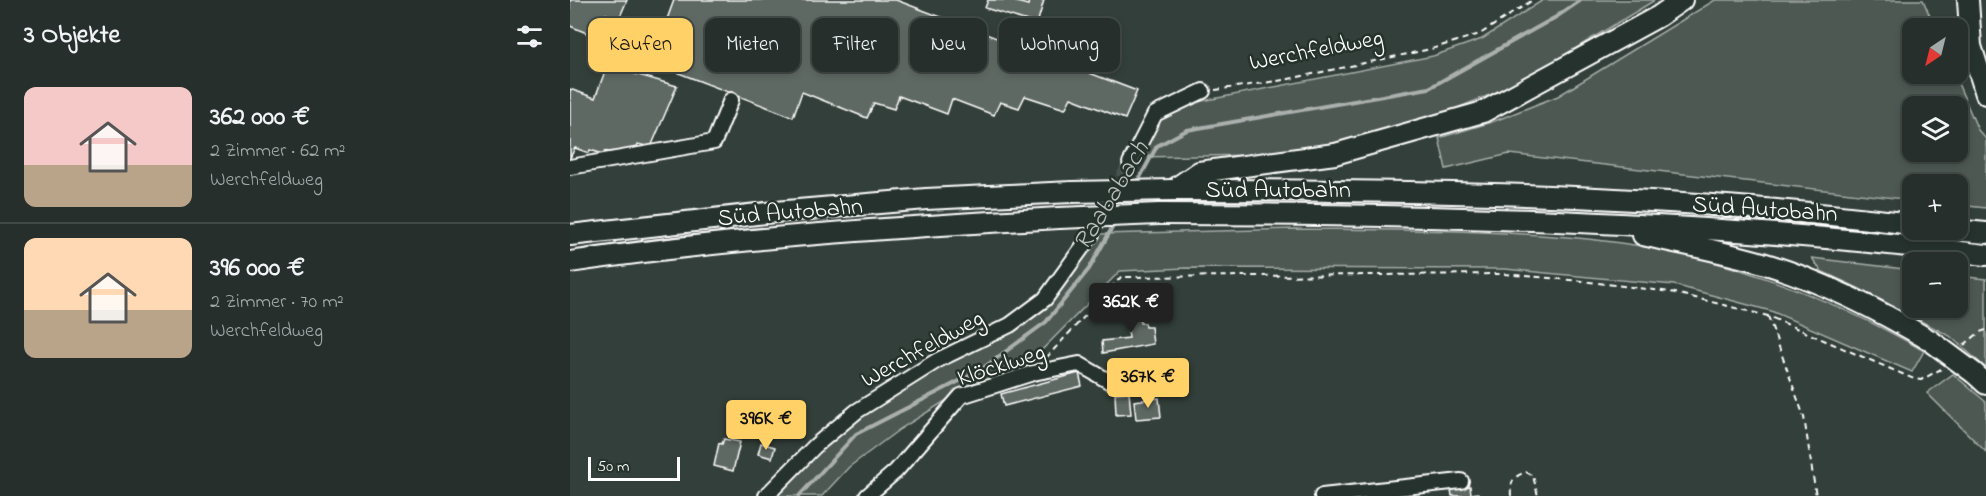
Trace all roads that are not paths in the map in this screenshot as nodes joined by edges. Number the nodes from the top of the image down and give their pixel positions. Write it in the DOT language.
graph roads {
  1 [pos="1682,0"];
  2 [pos="1968,8"];
  3 [pos="1203,91"];
  4 [pos="1986,94"];
  5 [pos="731,100"];
  6 [pos="1130,163"];
  7 [pos="570,167"];
  8 [pos="1173,190"];
  9 [pos="1902,223"];
  10 [pos="1594,224"];
  11 [pos="1968,231"];
  12 [pos="1986,233"];
  13 [pos="1092,234"];
  14 [pos="570,235"];
  15 [pos="1986,255"];
  16 [pos="570,262"];
  17 [pos="1980,378"];
  18 [pos="1112,383"];
  19 [pos="1461,481"];
  20 [pos="1367,494"];
  21 [pos="766,496"];
  22 [pos="867,496"];
  23 [pos="1322,496"];
  1 -- 8 [label="highway"];
  2 -- 4 [label="highway"];
  3 -- 6 [label="street"];
  5 -- 7 [label="street"];
  8 -- 9 [label="highway, Süd Autobahn"];
  8 -- 14 [label="highway, Süd Autobahn, bridge"];
  10 -- 15 [label="highway, Süd Autobahn"];
  10 -- 16 [label="highway, Süd Autobahn, bridge"];
  10 -- 17 [label="highway, bridge"];
  11 -- 12 [label="highway"];
  13 -- 21 [label="street, Werchfeldweg"];
  18 -- 22 [label="street, Klöcklweg"];
  19 -- 20 [label="street"];
  20 -- 23 [label="street"];
}
